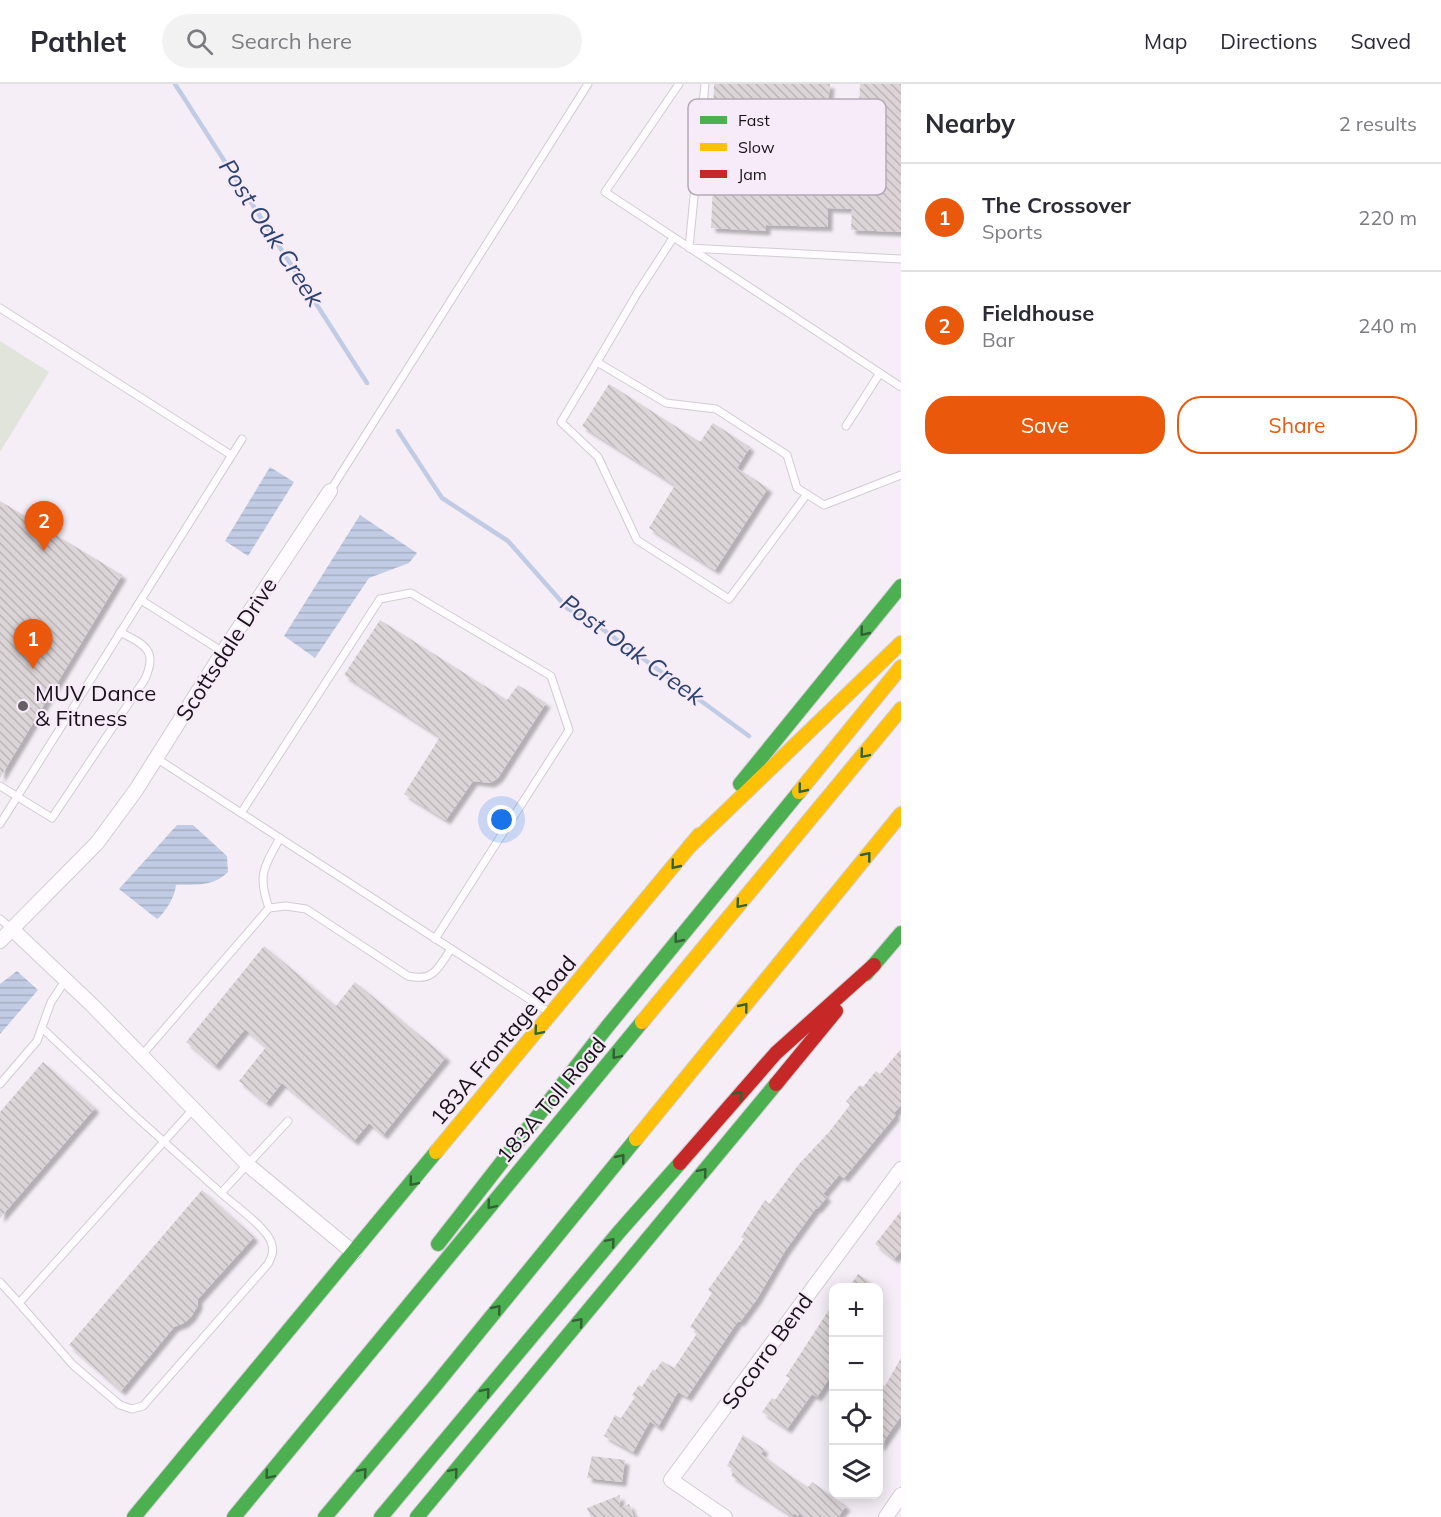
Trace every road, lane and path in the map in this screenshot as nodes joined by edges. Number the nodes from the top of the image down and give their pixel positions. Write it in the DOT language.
graph roads {
  1 [pos="588,84"];
  2 [pos="679,84"];
  3 [pos="705,84"];
  4 [pos="704,99"];
  5 [pos="694,195"];
  6 [pos="673,238"];
  7 [pos="689,248"];
  8 [pos="901,259"];
  9 [pos="0,308"];
  10 [pos="597,362"];
  11 [pos="880,373"];
  12 [pos="901,387"];
  13 [pos="846,426"];
  14 [pos="242,439"];
  15 [pos="231,455"];
  16 [pos="901,475"];
  17 [pos="330,491"];
  18 [pos="807,494"];
  19 [pos="901,586"];
  20 [pos="141,600"];
  21 [pos="120,632"];
  22 [pos="901,643"];
  23 [pos="223,652"];
  24 [pos="901,667"];
  25 [pos="901,709"];
  26 [pos="156,758"];
  27 [pos="0,786"];
  28 [pos="18,797"];
  29 [pos="241,813"];
  30 [pos="901,814"];
  31 [pos="0,824"];
  32 [pos="280,838"];
  33 [pos="690,846"];
  34 [pos="268,908"];
  35 [pos="0,919"];
  36 [pos="12,929"];
  37 [pos="901,933"];
  38 [pos="435,939"];
  39 [pos="0,940"];
  40 [pos="451,949"];
  41 [pos="874,965"];
  42 [pos="65,981"];
  43 [pos="552,1014"];
  44 [pos="42,1029"];
  45 [pos="142,1055"];
  46 [pos="0,1084"];
  47 [pos="194,1108"];
  48 [pos="288,1121"];
  49 [pos="162,1141"];
  50 [pos="248,1166"];
  51 [pos="900,1170"];
  52 [pos="221,1193"];
  53 [pos="354,1253"];
  54 [pos="427,1257"];
  55 [pos="0,1282"];
  56 [pos="19,1303"];
  57 [pos="370,1331"];
  58 [pos="304,1432"];
  59 [pos="901,1495"];
  60 [pos="134,1517"];
  61 [pos="234,1517"];
  62 [pos="325,1517"];
  63 [pos="381,1517"];
  64 [pos="417,1517"];
  65 [pos="725,1517"];
  66 [pos="886,1517"];
  1 -- 17 [label="lane"];
  2 -- 6 [label="lane"];
  3 -- 4 [label="lane"];
  5 -- 7 [label="lane"];
  6 -- 7 [label="lane"];
  6 -- 10 [label="lane"];
  7 -- 8 [label="lane"];
  7 -- 11 [label="lane"];
  9 -- 15 [label="lane"];
  10 -- 18 [label="lane"];
  10 -- 18 [label="lane"];
  11 -- 12 [label="lane"];
  11 -- 13 [label="lane"];
  14 -- 15 [label="lane"];
  15 -- 20 [label="lane"];
  16 -- 18 [label="lane"];
  17 -- 23 [label="street, Scottsdale Drive"];
  19 -- 33 [label="main road, 183A Frontage Road, one-way"];
  20 -- 21 [label="lane"];
  20 -- 23 [label="lane"];
  21 -- 28 [label="lane"];
  21 -- 28 [label="lane"];
  22 -- 33 [label="main road"];
  23 -- 26 [label="street, Scottsdale Drive"];
  24 -- 54 [label="main road, one-way"];
  25 -- 58 [label="main road, 183A Toll Road, one-way"];
  26 -- 29 [label="lane"];
  26 -- 36 [label="street, Scottsdale Drive"];
  27 -- 28 [label="lane"];
  28 -- 31 [label="lane"];
  29 -- 32 [label="lane"];
  29 -- 38 [label="lane"];
  62 -- 30 [label="main road, one-way"];
  32 -- 34 [label="lane"];
  32 -- 38 [label="lane"];
  33 -- 43 [label="main road, 183A Frontage Road, one-way"];
  34 -- 40 [label="lane"];
  34 -- 45 [label="lane"];
  35 -- 36 [label="lane"];
  36 -- 39 [label="street, Scottsdale Drive"];
  36 -- 42 [label="street"];
  37 -- 41 [label="main road"];
  38 -- 40 [label="lane"];
  40 -- 43 [label="lane"];
  63 -- 41 [label="main road, one-way"];
  64 -- 41 [label="main road, one-way"];
  42 -- 44 [label="lane"];
  42 -- 45 [label="street"];
  43 -- 53 [label="main road, 183A Frontage Road, one-way"];
  44 -- 46 [label="lane"];
  44 -- 49 [label="lane"];
  45 -- 47 [label="street"];
  47 -- 49 [label="lane"];
  47 -- 50 [label="street"];
  48 -- 50 [label="lane"];
  49 -- 52 [label="lane"];
  49 -- 56 [label="lane"];
  50 -- 52 [label="lane"];
  50 -- 53 [label="street"];
  51 -- 65 [label="street, Socorro Bend"];
  52 -- 56 [label="lane"];
  53 -- 60 [label="main road, 183A Frontage Road"];
  55 -- 56 [label="lane"];
  57 -- 58 [label="main road"];
  58 -- 61 [label="main road, 183A Toll Road, one-way"];
  59 -- 66 [label="street"];
}
